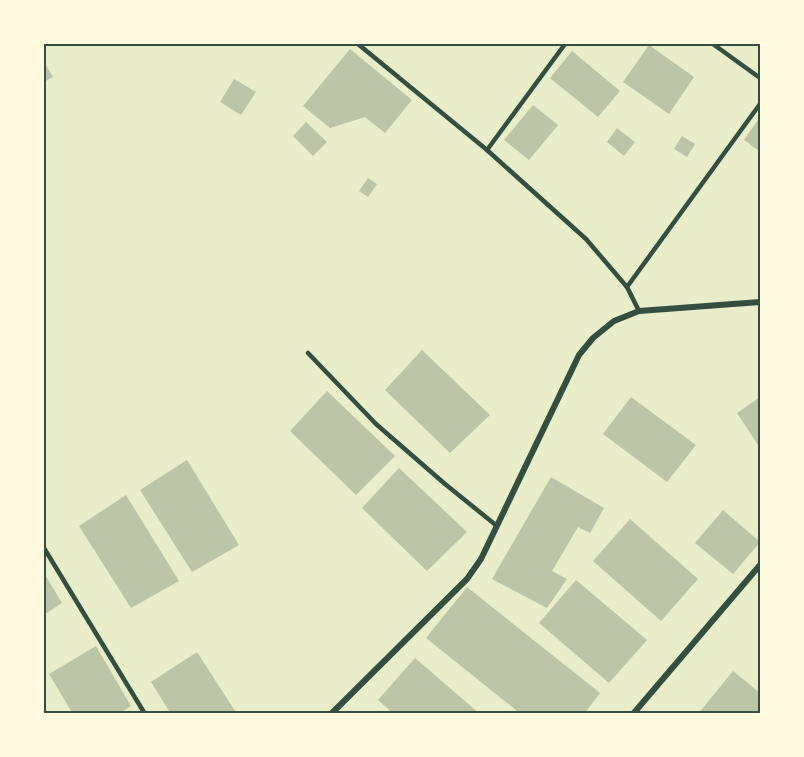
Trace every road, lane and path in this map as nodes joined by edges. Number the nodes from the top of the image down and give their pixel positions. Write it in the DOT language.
graph roads {
  1 [pos="358,44"];
  2 [pos="565,44"];
  3 [pos="713,44"];
  4 [pos="760,78"];
  5 [pos="760,104"];
  6 [pos="487,150"];
  7 [pos="627,287"];
  8 [pos="760,302"];
  9 [pos="639,311"];
  10 [pos="308,353"];
  11 [pos="497,526"];
  12 [pos="44,548"];
  13 [pos="760,565"];
  14 [pos="145,714"];
  15 [pos="331,714"];
  16 [pos="633,714"];
  1 -- 6 [label="lane"];
  2 -- 6 [label="lane"];
  3 -- 4 [label="lane"];
  5 -- 7 [label="lane"];
  6 -- 7 [label="lane"];
  7 -- 9 [label="lane"];
  8 -- 9 [label="street"];
  9 -- 11 [label="street"];
  10 -- 11 [label="lane"];
  11 -- 15 [label="street"];
  12 -- 14 [label="lane"];
  13 -- 16 [label="street"];
}
